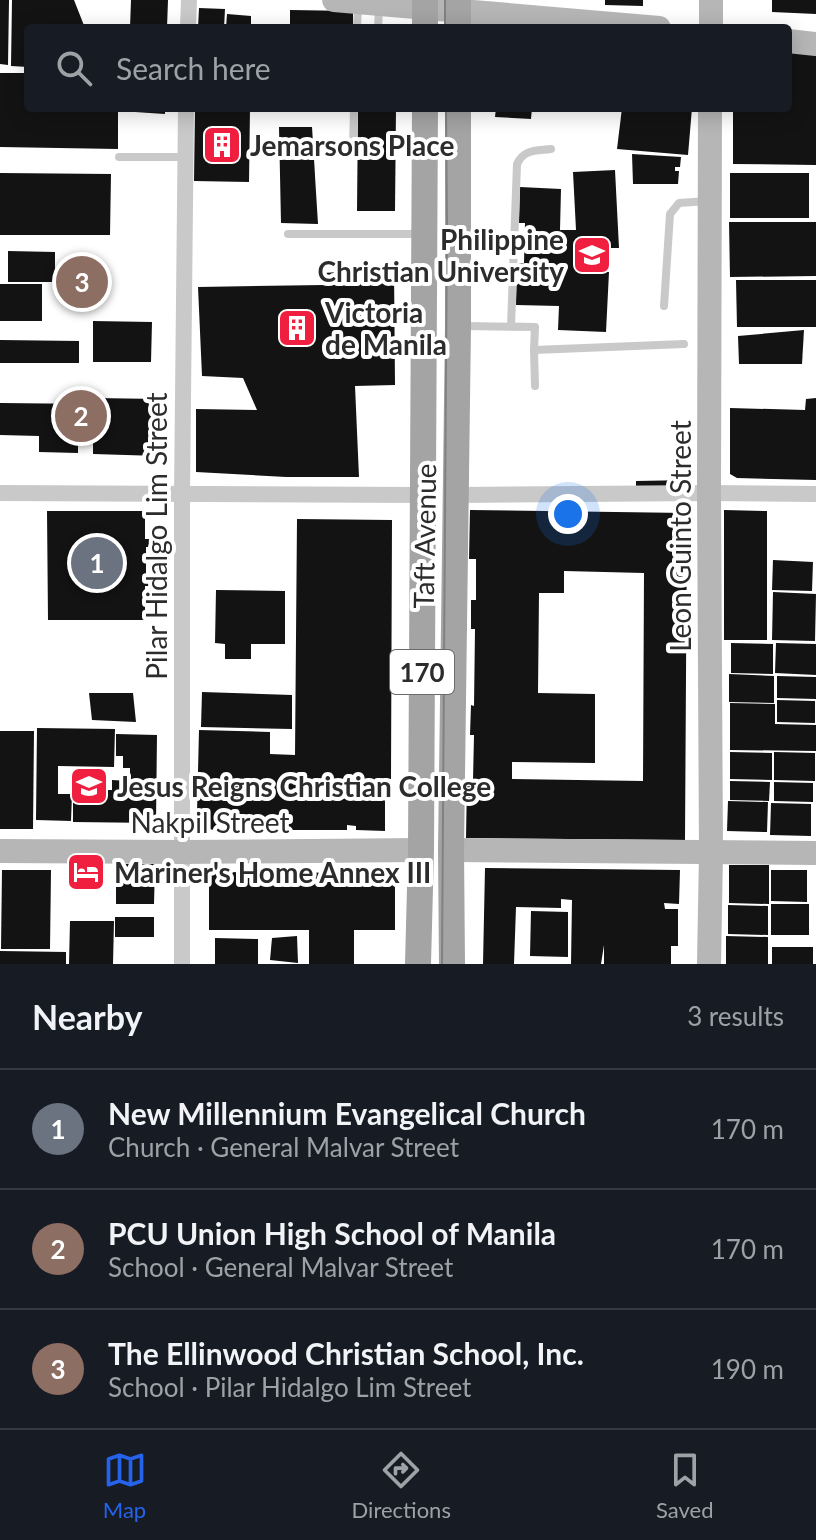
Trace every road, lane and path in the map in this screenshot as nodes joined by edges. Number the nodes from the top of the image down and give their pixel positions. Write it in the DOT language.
graph roads {
  1 [pos="189,0"];
  2 [pos="711,0"];
  3 [pos="362,8"];
  4 [pos="425,12"];
  5 [pos="458,13"];
  6 [pos="188,24"];
  7 [pos="605,24"];
  8 [pos="711,24"];
  9 [pos="792,41"];
  10 [pos="816,44"];
  11 [pos="186,112"];
  12 [pos="354,112"];
  13 [pos="425,112"];
  14 [pos="458,112"];
  15 [pos="710,112"];
  16 [pos="353,148"];
  17 [pos="551,149"];
  18 [pos="119,157"];
  19 [pos="185,157"];
  20 [pos="710,201"];
  21 [pos="288,234"];
  22 [pos="424,234"];
  23 [pos="664,306"];
  24 [pos="458,326"];
  25 [pos="511,326"];
  26 [pos="684,344"];
  27 [pos="534,350"];
  28 [pos="535,386"];
  29 [pos="0,493"];
  30 [pos="709,493"];
  31 [pos="182,494"];
  32 [pos="816,494"];
  33 [pos="423,495"];
  34 [pos="456,495"];
  35 [pos="421,850"];
  36 [pos="451,850"];
  37 [pos="0,851"];
  38 [pos="181,852"];
  39 [pos="711,852"];
  40 [pos="816,853"];
  41 [pos="182,964"];
  42 [pos="418,964"];
  43 [pos="452,964"];
  44 [pos="709,964"];
  1 -- 6 [label="street"];
  2 -- 8 [label="street"];
  3 -- 4 [label="street"];
  4 -- 5 [label="street"];
  5 -- 7 [label="street"];
  9 -- 10 [label="street"];
  11 -- 19 [label="street, Pilar Hidalgo Lim Street"];
  12 -- 16 [label="lane"];
  13 -- 22 [label="main road, Taft Avenue / 170"];
  14 -- 24 [label="main road, Taft Avenue / 170"];
  15 -- 20 [label="street, Leon Guinto Street"];
  17 -- 25 [label="lane"];
  18 -- 19 [label="lane"];
  19 -- 31 [label="street, Pilar Hidalgo Lim Street"];
  20 -- 23 [label="lane"];
  20 -- 30 [label="street, Leon Guinto Street"];
  21 -- 22 [label="lane"];
  22 -- 33 [label="main road, Taft Avenue / 170"];
  24 -- 25 [label="lane"];
  24 -- 34 [label="main road, Taft Avenue / 170"];
  25 -- 27 [label="lane"];
  26 -- 27 [label="lane"];
  27 -- 28 [label="lane"];
  29 -- 31 [label="street"];
  30 -- 32 [label="street"];
  30 -- 34 [label="street"];
  30 -- 39 [label="street, Leon Guinto Street"];
  31 -- 33 [label="street"];
  31 -- 38 [label="street, Pilar Hidalgo Lim Street"];
  33 -- 35 [label="main road, Taft Avenue / 170"];
  34 -- 36 [label="main road, Taft Avenue / 170"];
  35 -- 38 [label="street, Nakpil Street"];
  35 -- 42 [label="main road, Taft Avenue / 170"];
  36 -- 39 [label="street"];
  36 -- 43 [label="main road, Taft Avenue / 170"];
  37 -- 38 [label="street, Nakpil Street"];
  38 -- 41 [label="street, Pilar Hidalgo Lim Street"];
  39 -- 40 [label="street"];
  39 -- 44 [label="street, Leon Guinto Street"];
}
